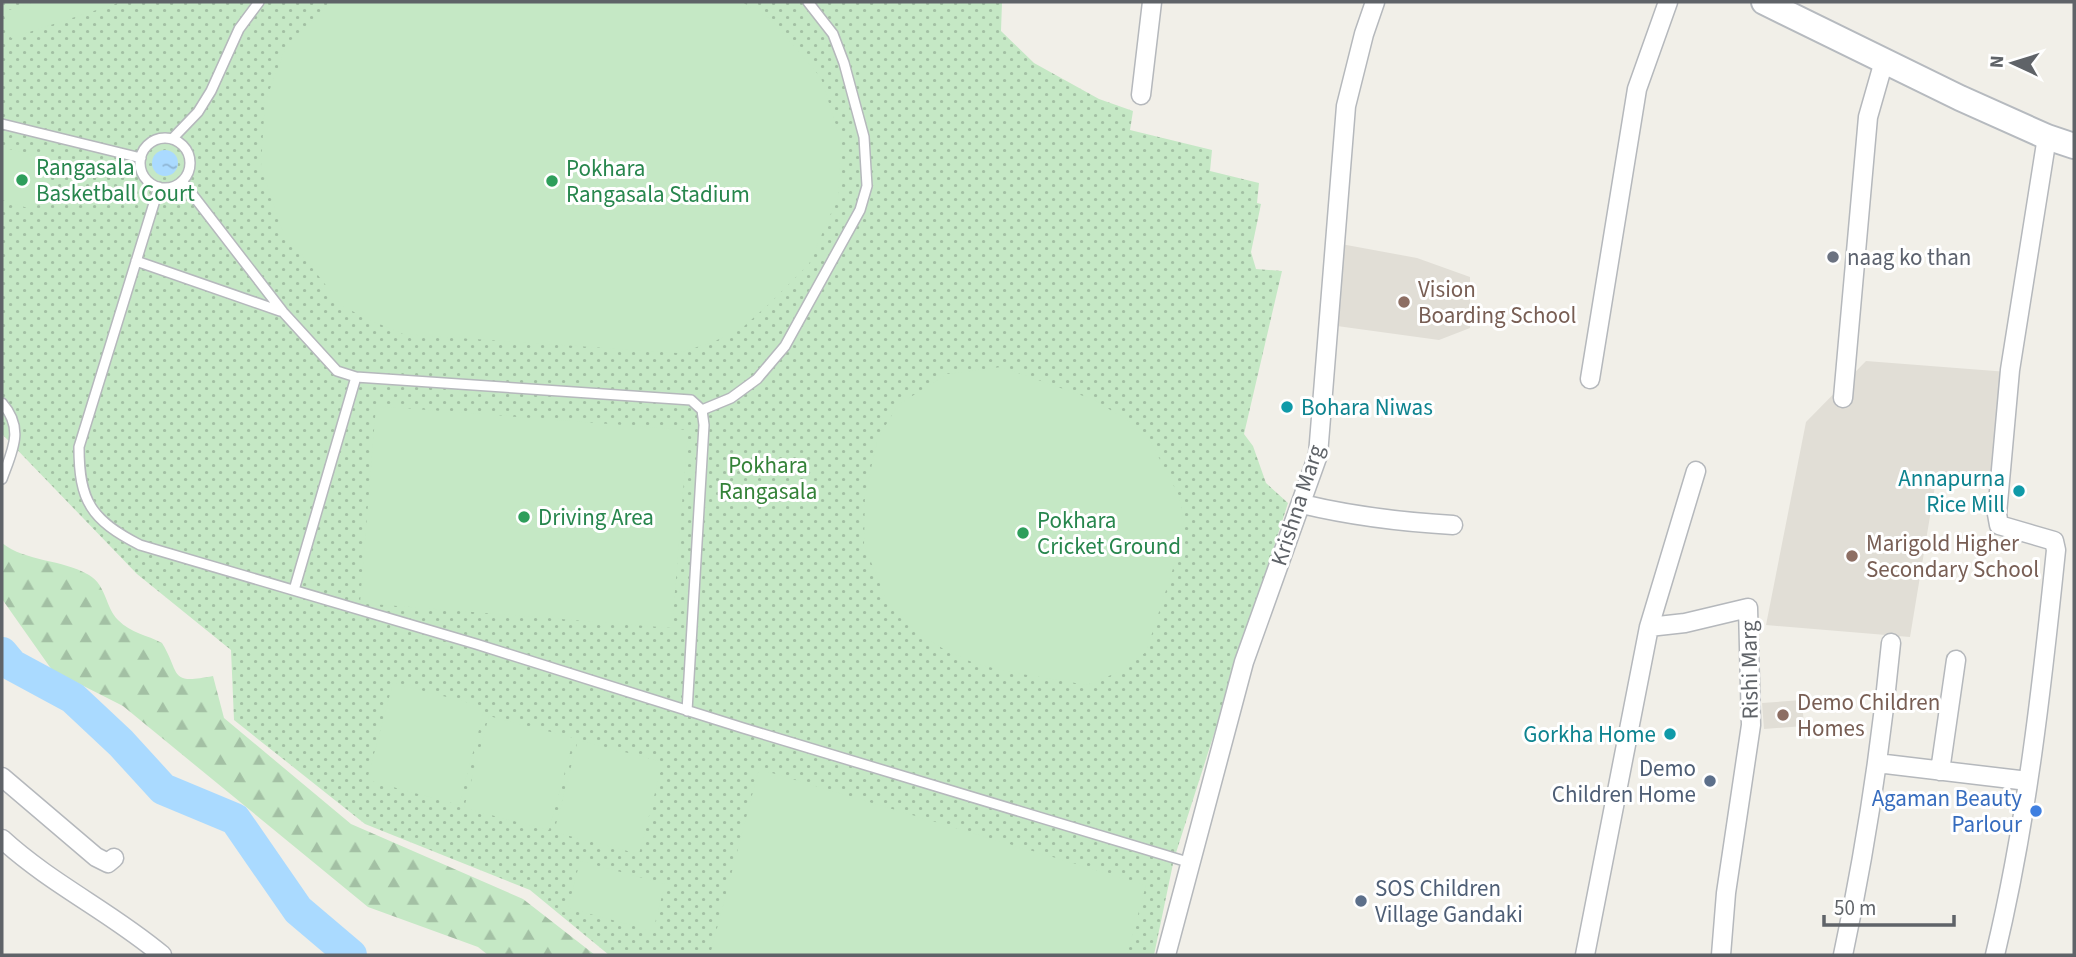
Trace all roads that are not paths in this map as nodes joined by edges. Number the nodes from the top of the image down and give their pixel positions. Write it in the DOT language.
graph roads {
  1 [pos="258,2"];
  2 [pos="808,2"];
  3 [pos="1152,2"];
  4 [pos="1375,2"];
  5 [pos="1668,2"];
  6 [pos="1764,2"];
  7 [pos="1884,61"];
  8 [pos="1141,95"];
  9 [pos="2,124"];
  10 [pos="2047,137"];
  11 [pos="173,139"];
  12 [pos="2074,146"];
  13 [pos="141,158"];
  14 [pos="182,181"];
  15 [pos="159,187"];
  16 [pos="136,261"];
  17 [pos="283,312"];
  18 [pos="356,377"];
  19 [pos="1590,379"];
  20 [pos="1843,398"];
  21 [pos="2,403"];
  22 [pos="702,410"];
  23 [pos="1696,471"];
  24 [pos="2,479"];
  25 [pos="1302,505"];
  26 [pos="1453,525"];
  27 [pos="294,590"];
  28 [pos="1649,627"];
  29 [pos="1891,643"];
  30 [pos="1956,660"];
  31 [pos="687,711"];
  32 [pos="1877,763"];
  33 [pos="1940,771"];
  34 [pos="2,777"];
  35 [pos="2028,781"];
  36 [pos="2,839"];
  37 [pos="114,858"];
  38 [pos="1191,863"];
  39 [pos="162,955"];
  40 [pos="1166,955"];
  41 [pos="1585,955"];
  42 [pos="1721,955"];
  43 [pos="1843,955"];
  44 [pos="1995,955"];
  1 -- 11 [label="lane"];
  2 -- 22 [label="lane"];
  3 -- 8 [label="street"];
  4 -- 25 [label="street, Krishna Marg"];
  5 -- 19 [label="street"];
  6 -- 7 [label="main road"];
  7 -- 10 [label="main road"];
  7 -- 20 [label="street"];
  9 -- 13 [label="lane"];
  10 -- 12 [label="main road"];
  10 -- 35 [label="street"];
  11 -- 13 [label="lane"];
  11 -- 14 [label="lane"];
  13 -- 15 [label="lane"];
  14 -- 15 [label="lane"];
  14 -- 17 [label="lane"];
  15 -- 16 [label="lane"];
  16 -- 17 [label="lane"];
  16 -- 27 [label="lane"];
  17 -- 18 [label="lane"];
  18 -- 22 [label="lane"];
  18 -- 27 [label="lane"];
  21 -- 24 [label="lane"];
  22 -- 31 [label="lane"];
  23 -- 28 [label="street"];
  25 -- 26 [label="street"];
  25 -- 38 [label="street, Krishna Marg"];
  27 -- 31 [label="lane"];
  28 -- 41 [label="street"];
  28 -- 42 [label="street, Rishi Marg"];
  29 -- 32 [label="street"];
  30 -- 33 [label="street"];
  31 -- 38 [label="lane"];
  32 -- 33 [label="street"];
  32 -- 43 [label="street"];
  33 -- 35 [label="street"];
  34 -- 37 [label="street"];
  35 -- 44 [label="street"];
  36 -- 39 [label="street"];
  38 -- 40 [label="street, Krishna Marg"];
}
